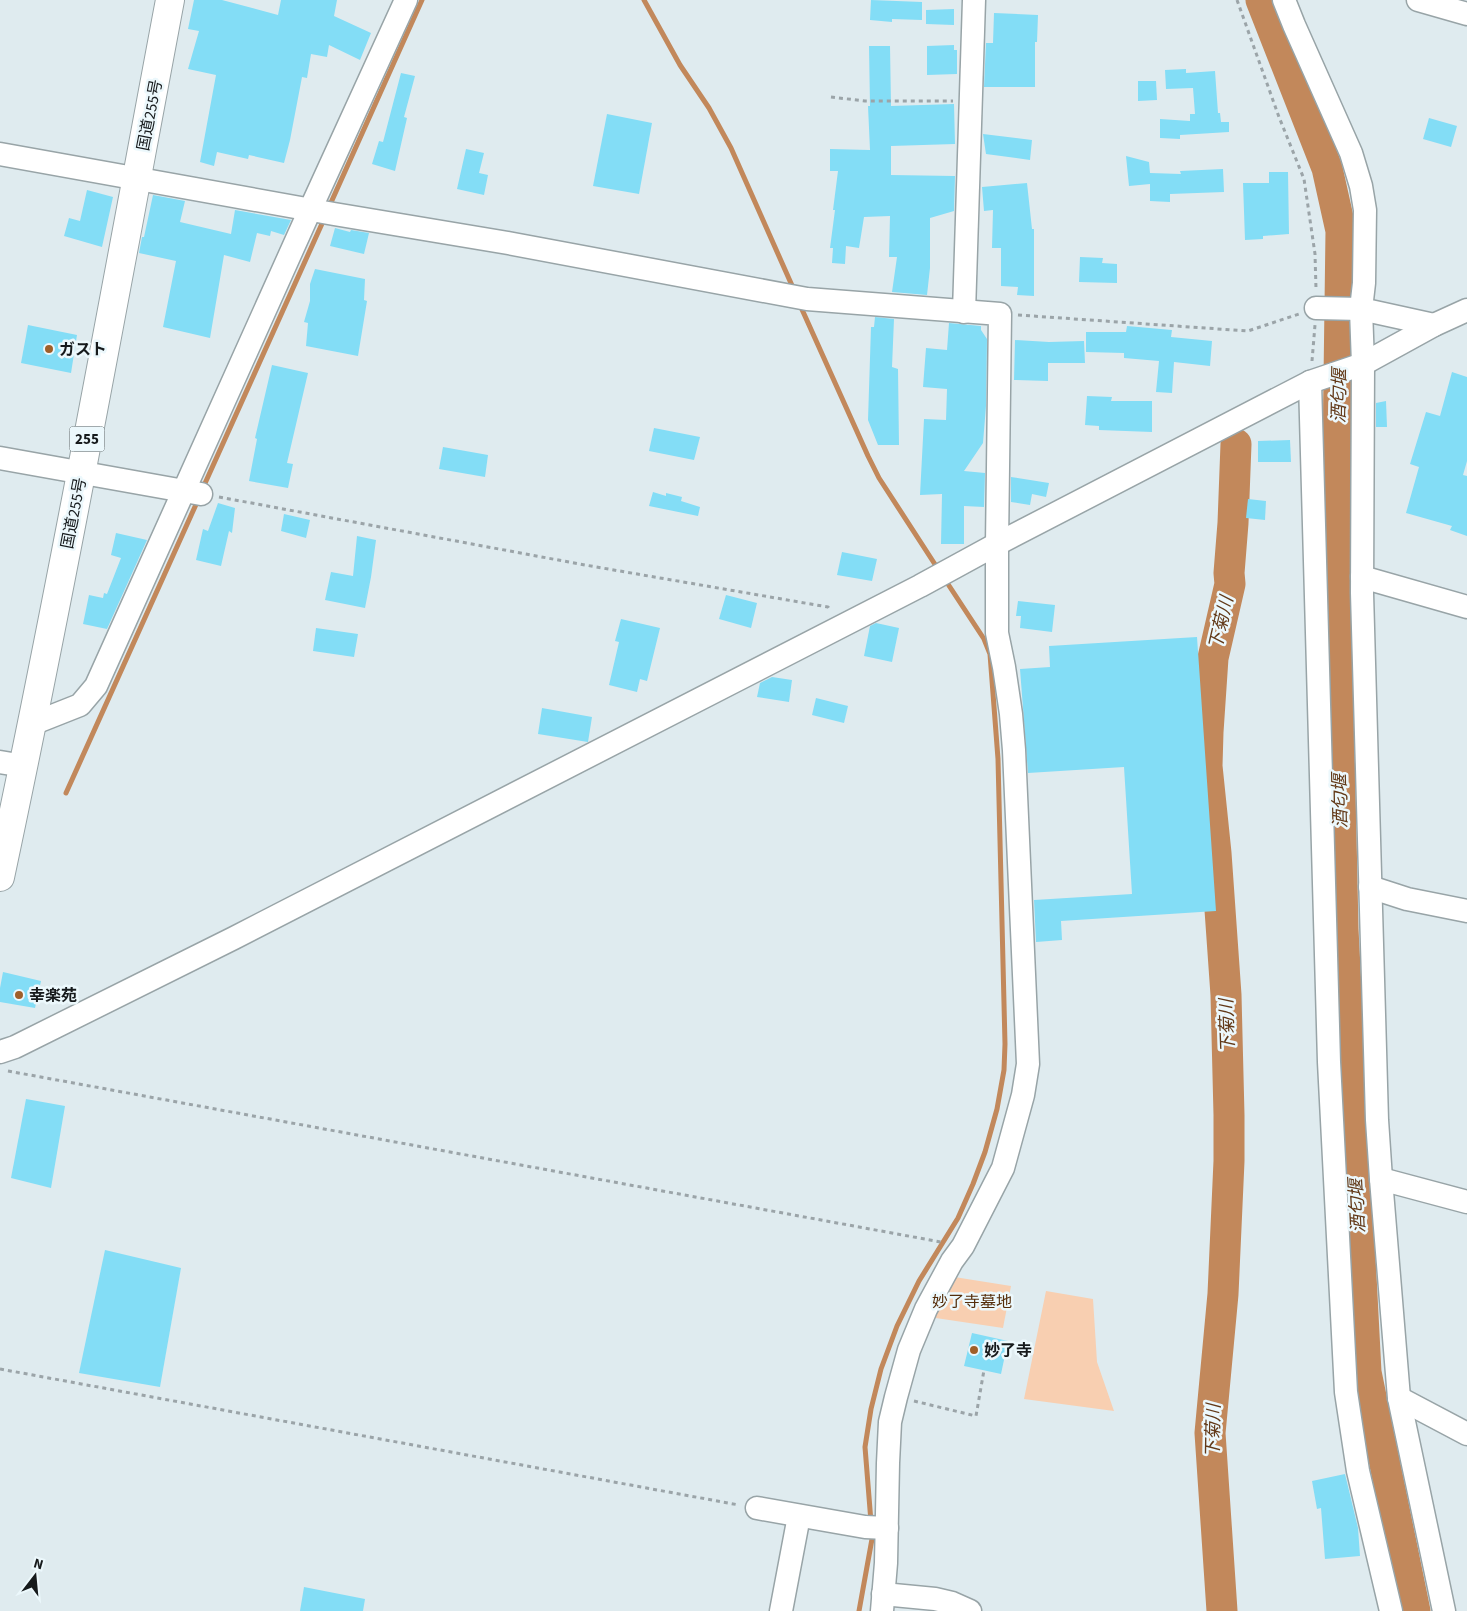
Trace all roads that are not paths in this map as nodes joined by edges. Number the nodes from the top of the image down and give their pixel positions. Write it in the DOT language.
graph roads {
  1 [pos="170,0"];
  2 [pos="406,0"];
  3 [pos="974,0"];
  4 [pos="1284,0"];
  5 [pos="1418,0"];
  6 [pos="1467,14"];
  7 [pos="0,154"];
  8 [pos="137,178"];
  9 [pos="310,210"];
  10 [pos="1316,308"];
  11 [pos="1361,309"];
  12 [pos="964,312"];
  13 [pos="1463,315"];
  14 [pos="1434,325"];
  15 [pos="1363,364"];
  16 [pos="1311,382"];
  17 [pos="0,458"];
  18 [pos="81,473"];
  19 [pos="190,492"];
  20 [pos="997,544"];
  21 [pos="1362,577"];
  22 [pos="1467,607"];
  23 [pos="32,724"];
  24 [pos="12,764"];
  25 [pos="0,877"];
  26 [pos="1370,887"];
  27 [pos="1467,911"];
  28 [pos="0,1052"];
  29 [pos="1380,1179"];
  30 [pos="1467,1202"];
  31 [pos="1400,1398"];
  32 [pos="1467,1434"];
  33 [pos="757,1508"];
  34 [pos="798,1516"];
  35 [pos="878,1527"];
  36 [pos="882,1602"];
  37 [pos="781,1611"];
  38 [pos="970,1611"];
  39 [pos="1391,1611"];
  40 [pos="1444,1611"];
  1 -- 8 [label="highway, 国道255号 / 255"];
  2 -- 9 [label="street"];
  3 -- 12 [label="street"];
  4 -- 11 [label="street"];
  5 -- 6 [label="street"];
  7 -- 8 [label="street"];
  8 -- 9 [label="street"];
  8 -- 18 [label="highway, 国道255号 / 255"];
  9 -- 12 [label="street"];
  9 -- 19 [label="street"];
  10 -- 11 [label="street"];
  11 -- 14 [label="street"];
  11 -- 15 [label="street"];
  12 -- 20 [label="street"];
  13 -- 14 [label="street"];
  14 -- 15 [label="street"];
  15 -- 16 [label="street"];
  15 -- 21 [label="street"];
  16 -- 20 [label="street"];
  16 -- 39 [label="street"];
  17 -- 18 [label="street"];
  18 -- 19 [label="street"];
  18 -- 23 [label="highway, 国道255号 / 255"];
  19 -- 23 [label="street"];
  20 -- 28 [label="street"];
  20 -- 35 [label="street"];
  21 -- 22 [label="street"];
  21 -- 26 [label="street"];
  23 -- 24 [label="highway, 国道255号 / 255"];
  24 -- 25 [label="highway, 国道255号 / 255"];
  26 -- 27 [label="street"];
  26 -- 29 [label="street"];
  29 -- 30 [label="street"];
  29 -- 31 [label="street"];
  31 -- 32 [label="street"];
  31 -- 40 [label="street"];
  33 -- 34 [label="street"];
  34 -- 35 [label="street"];
  34 -- 37 [label="street"];
  35 -- 36 [label="street"];
  36 -- 38 [label="street"];
}
